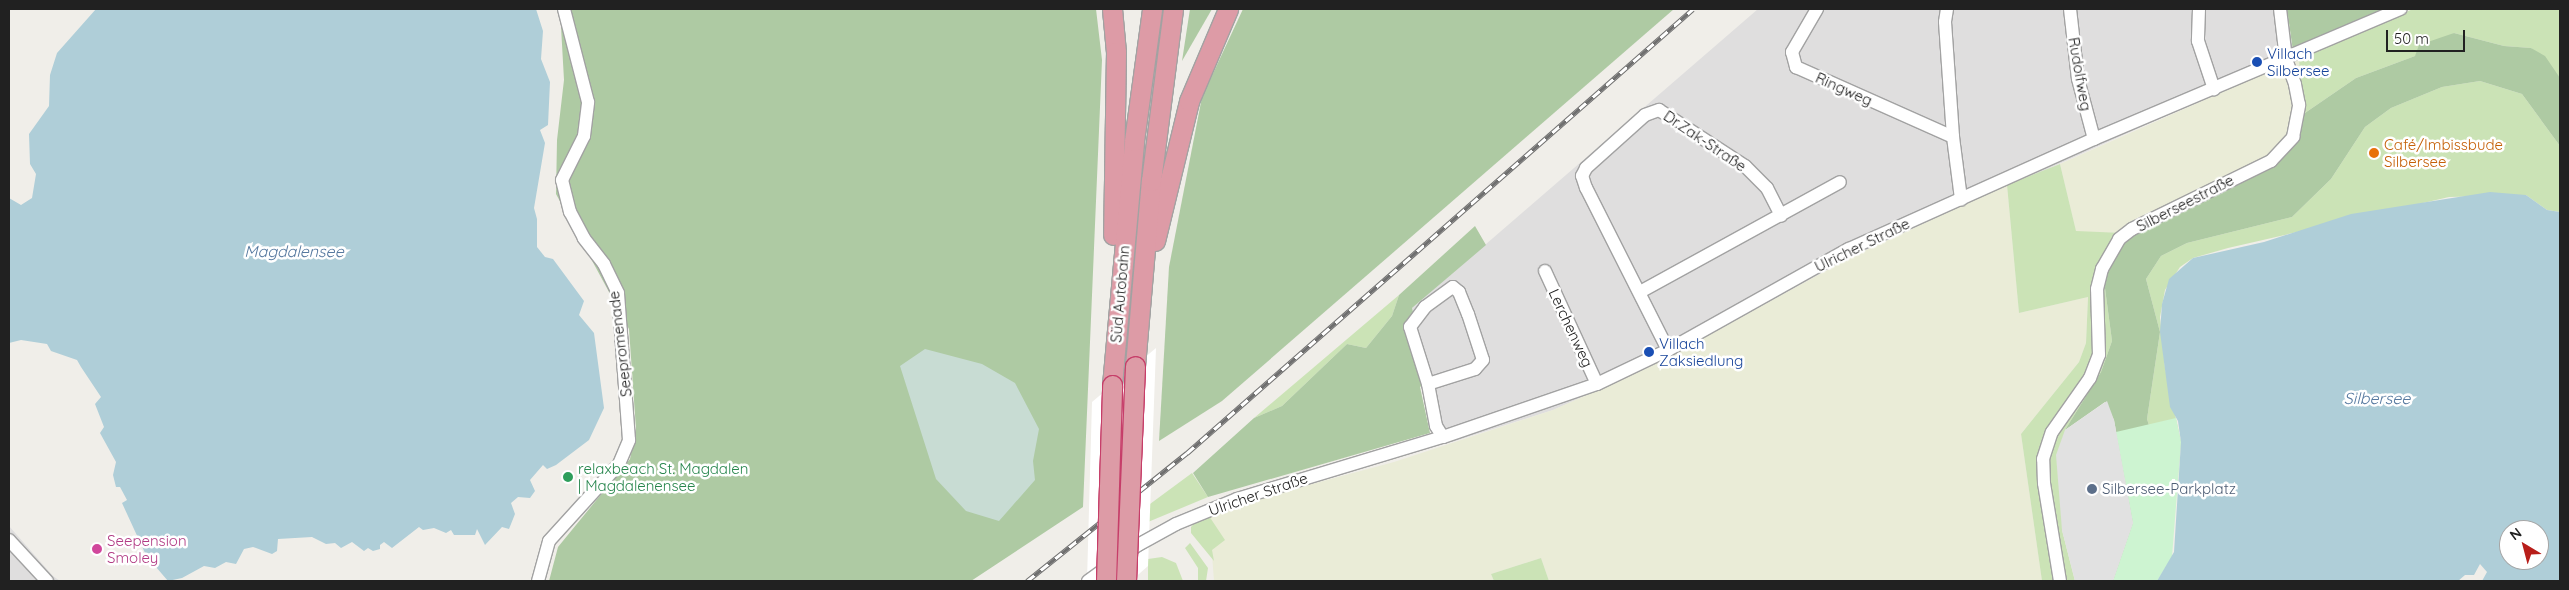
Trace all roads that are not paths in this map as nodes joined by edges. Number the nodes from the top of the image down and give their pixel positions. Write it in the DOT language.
graph roads {
  1 [pos="564,9"];
  2 [pos="1112,9"];
  3 [pos="1152,9"];
  4 [pos="1173,9"];
  5 [pos="1228,9"];
  6 [pos="1817,9"];
  7 [pos="1947,9"];
  8 [pos="2070,9"];
  9 [pos="2198,9"];
  10 [pos="2280,9"];
  11 [pos="2401,9"];
  12 [pos="2286,59"];
  13 [pos="2214,89"];
  14 [pos="1953,138"];
  15 [pos="2094,139"];
  16 [pos="1840,182"];
  17 [pos="1961,199"];
  18 [pos="1781,216"];
  19 [pos="1545,271"];
  20 [pos="1142,275"];
  21 [pos="1120,288"];
  22 [pos="1640,292"];
  23 [pos="1668,350"];
  24 [pos="1428,384"];
  25 [pos="1597,384"];
  26 [pos="1443,437"];
  27 [pos="9,540"];
  28 [pos="47,581"];
  29 [pos="538,581"];
  30 [pos="1088,581"];
  31 [pos="1106,581"];
  32 [pos="1126,581"];
  33 [pos="2060,581"];
  1 -- 29 [label="street, Seepromenade"];
  2 -- 21 [label="highway"];
  3 -- 21 [label="highway, Süd Autobahn"];
  4 -- 20 [label="highway, Süd Autobahn"];
  5 -- 20 [label="highway"];
  6 -- 14 [label="street, Ringweg"];
  7 -- 14 [label="street"];
  8 -- 15 [label="street, Rudolfweg"];
  9 -- 13 [label="street"];
  10 -- 12 [label="street, Silberseestraße"];
  11 -- 12 [label="street, Ulricher Straße"];
  12 -- 13 [label="street, Ulricher Straße"];
  12 -- 33 [label="street, Silberseestraße"];
  13 -- 15 [label="street, Ulricher Straße"];
  14 -- 17 [label="street"];
  15 -- 17 [label="street, Ulricher Straße"];
  16 -- 18 [label="street"];
  17 -- 23 [label="street, Ulricher Straße"];
  18 -- 22 [label="street"];
  18 -- 22 [label="street, Dr.Zak-Straße"];
  19 -- 25 [label="street, Lerchenweg"];
  20 -- 32 [label="highway, Süd Autobahn, bridge"];
  21 -- 31 [label="highway, Süd Autobahn, bridge"];
  22 -- 23 [label="street, Dr.Zak-Straße"];
  23 -- 25 [label="street, Ulricher Straße"];
  24 -- 24 [label="street"];
  24 -- 26 [label="street"];
  25 -- 26 [label="street, Ulricher Straße"];
  26 -- 30 [label="street, Ulricher Straße"];
  27 -- 28 [label="street"];
}
